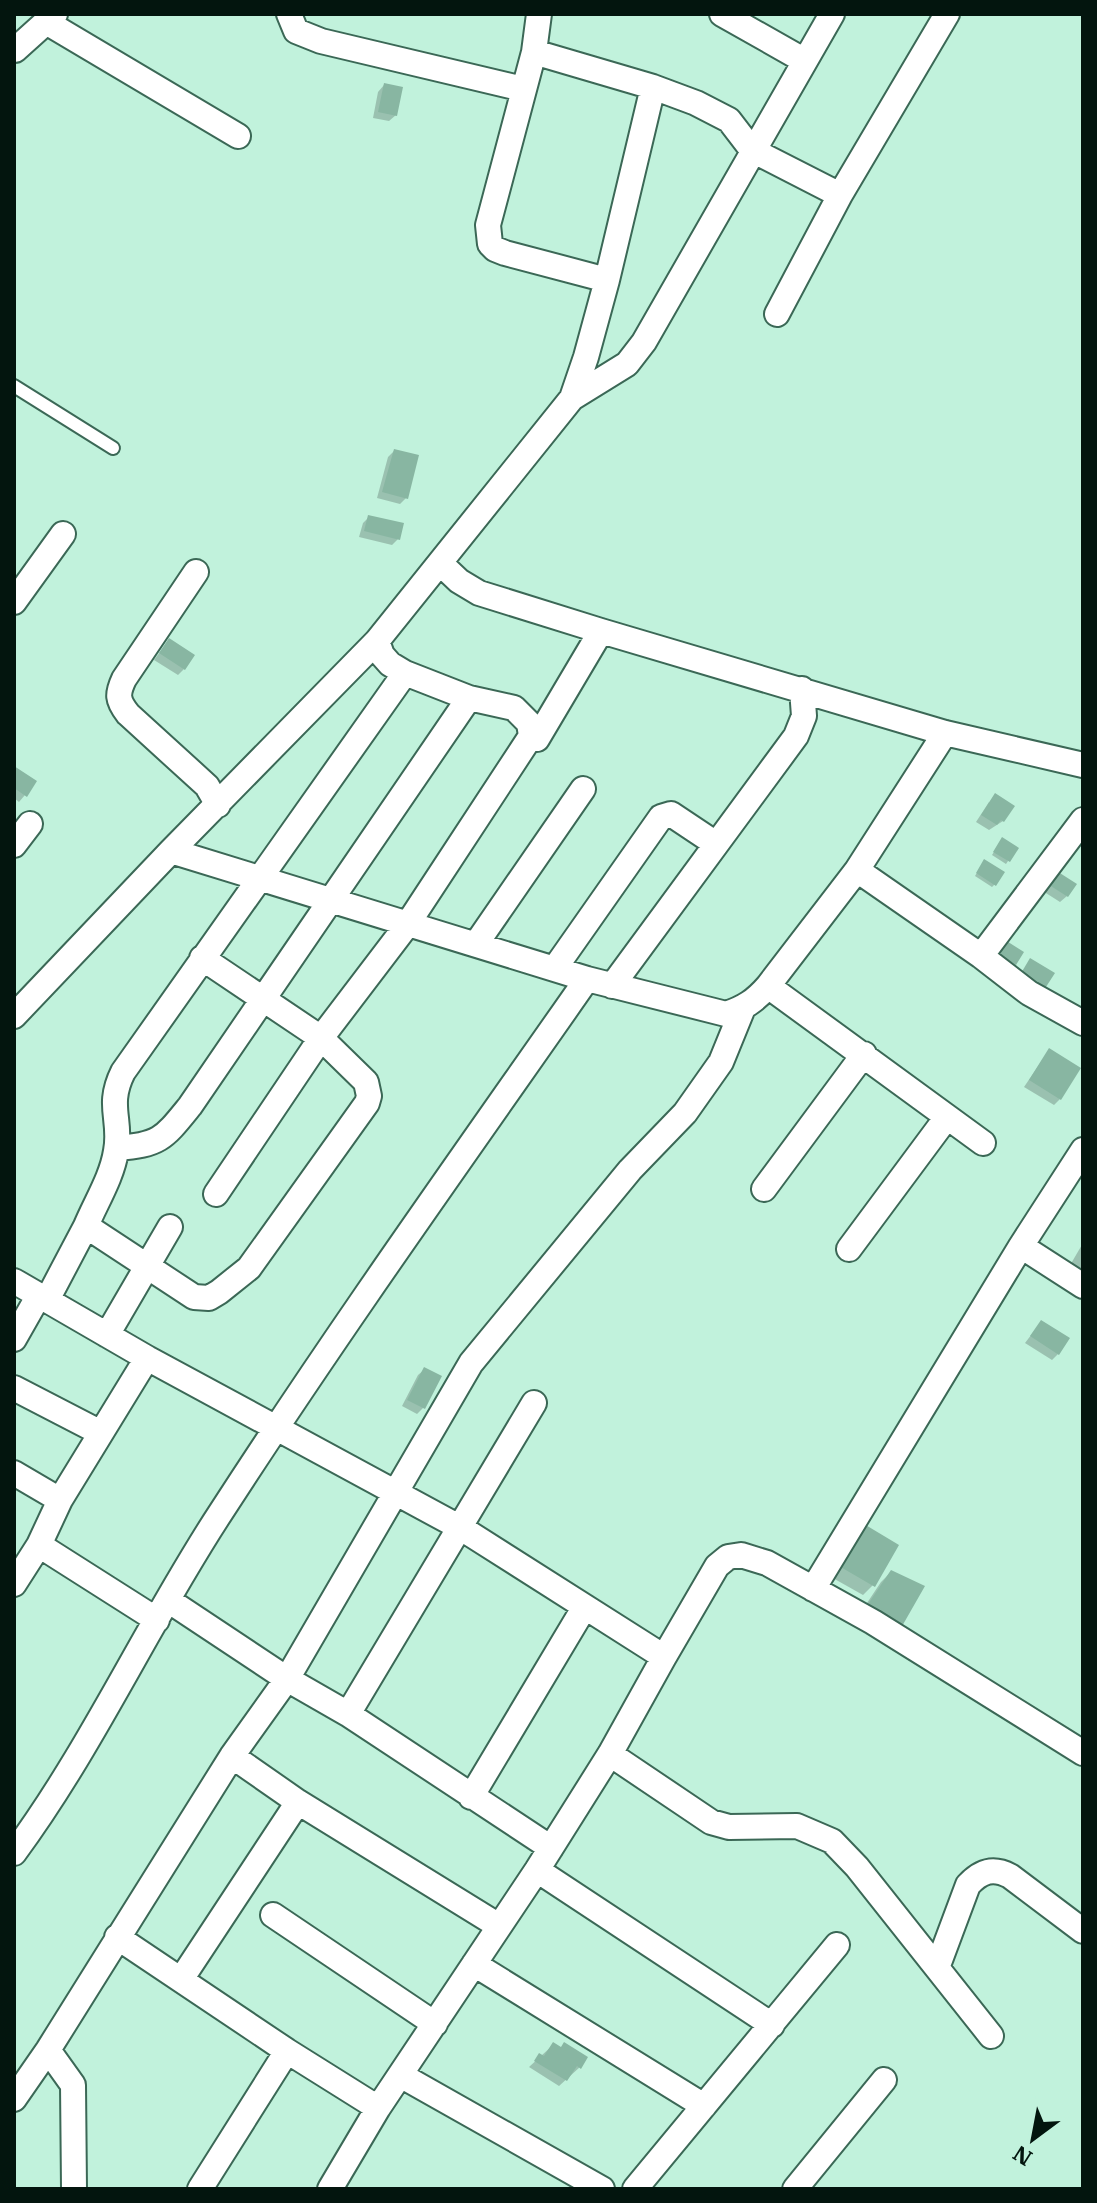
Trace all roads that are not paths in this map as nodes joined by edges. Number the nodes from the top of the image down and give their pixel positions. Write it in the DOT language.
graph roads {
  1 [pos="289,14"];
  2 [pos="539,14"];
  3 [pos="722,14"];
  4 [pos="832,14"];
  5 [pos="947,14"];
  6 [pos="51,18"];
  7 [pos="15,50"];
  8 [pos="534,52"];
  9 [pos="805,61"];
  10 [pos="653,87"];
  11 [pos="523,89"];
  12 [pos="238,136"];
  13 [pos="752,150"];
  14 [pos="840,195"];
  15 [pos="607,280"];
  16 [pos="777,314"];
  17 [pos="14,386"];
  18 [pos="572,398"];
  19 [pos="113,448"];
  20 [pos="63,534"];
  21 [pos="440,563"];
  22 [pos="196,572"];
  23 [pos="14,602"];
  24 [pos="601,631"];
  25 [pos="377,641"];
  26 [pos="405,673"];
  27 [pos="802,689"];
  28 [pos="469,698"];
  29 [pos="945,733"];
  30 [pos="537,739"];
  31 [pos="1083,765"];
  32 [pos="583,789"];
  33 [pos="218,805"];
  34 [pos="1083,820"];
  35 [pos="30,824"];
  36 [pos="716,844"];
  37 [pos="14,845"];
  38 [pos="171,851"];
  39 [pos="857,870"];
  40 [pos="258,877"];
  41 [pos="332,900"];
  42 [pos="407,925"];
  43 [pos="476,944"];
  44 [pos="981,956"];
  45 [pos="202,958"];
  46 [pos="555,968"];
  47 [pos="587,979"];
  48 [pos="612,986"];
  49 [pos="768,986"];
  50 [pos="264,1001"];
  51 [pos="743,1008"];
  52 [pos="14,1016"];
  53 [pos="1083,1023"];
  54 [pos="321,1038"];
  55 [pos="864,1054"];
  56 [pos="947,1117"];
  57 [pos="983,1143"];
  58 [pos="117,1148"];
  59 [pos="1083,1150"];
  60 [pos="764,1189"];
  61 [pos="216,1194"];
  62 [pos="86,1226"];
  63 [pos="170,1227"];
  64 [pos="1021,1246"];
  65 [pos="849,1249"];
  66 [pos="148,1266"];
  67 [pos="14,1281"];
  68 [pos="1083,1286"];
  69 [pos="43,1298"];
  70 [pos="107,1335"];
  71 [pos="14,1339"];
  72 [pos="147,1358"];
  73 [pos="14,1388"];
  74 [pos="534,1403"];
  75 [pos="276,1430"];
  76 [pos="101,1433"];
  77 [pos="14,1473"];
  78 [pos="394,1491"];
  79 [pos="60,1500"];
  80 [pos="461,1528"];
  81 [pos="39,1545"];
  82 [pos="14,1584"];
  83 [pos="813,1589"];
  84 [pos="584,1608"];
  85 [pos="163,1610"];
  86 [pos="664,1657"];
  87 [pos="287,1679"];
  88 [pos="348,1714"];
  89 [pos="1083,1753"];
  90 [pos="610,1754"];
  91 [pos="232,1756"];
  92 [pos="471,1797"];
  93 [pos="298,1802"];
  94 [pos="551,1848"];
  95 [pos="14,1853"];
  96 [pos="537,1870"];
  97 [pos="273,1915"];
  98 [pos="499,1926"];
  99 [pos="1083,1931"];
  100 [pos="117,1937"];
  101 [pos="837,1945"];
  102 [pos="474,1964"];
  103 [pos="937,1968"];
  104 [pos="182,1978"];
  105 [pos="435,2024"];
  106 [pos="772,2025"];
  107 [pos="991,2036"];
  108 [pos="48,2050"];
  109 [pos="287,2051"];
  110 [pos="402,2076"];
  111 [pos="884,2080"];
  112 [pos="14,2099"];
  113 [pos="704,2106"];
  114 [pos="378,2108"];
  115 [pos="339,2186"];
  116 [pos="74,2189"];
  117 [pos="200,2189"];
  118 [pos="602,2189"];
  119 [pos="635,2189"];
  120 [pos="795,2189"];
  1 -- 11 [label="street"];
  2 -- 8 [label="street"];
  3 -- 9 [label="street"];
  4 -- 9 [label="street"];
  5 -- 14 [label="street"];
  6 -- 7 [label="street"];
  6 -- 12 [label="street"];
  8 -- 10 [label="street"];
  8 -- 11 [label="street"];
  9 -- 13 [label="street"];
  10 -- 13 [label="street"];
  10 -- 15 [label="street"];
  11 -- 15 [label="street"];
  13 -- 14 [label="street"];
  13 -- 18 [label="street"];
  14 -- 16 [label="street"];
  15 -- 18 [label="street"];
  17 -- 19 [label="lane"];
  18 -- 21 [label="street"];
  20 -- 23 [label="street"];
  21 -- 24 [label="street"];
  21 -- 25 [label="street"];
  22 -- 33 [label="street"];
  24 -- 27 [label="street"];
  24 -- 30 [label="street"];
  25 -- 26 [label="street"];
  25 -- 33 [label="street"];
  26 -- 28 [label="street"];
  26 -- 40 [label="street"];
  27 -- 29 [label="street"];
  27 -- 36 [label="street"];
  28 -- 41 [label="street"];
  28 -- 42 [label="street"];
  29 -- 31 [label="street"];
  29 -- 39 [label="street"];
  32 -- 43 [label="street"];
  33 -- 38 [label="street"];
  34 -- 44 [label="street"];
  35 -- 37 [label="street"];
  36 -- 46 [label="street"];
  36 -- 48 [label="street"];
  38 -- 40 [label="street"];
  38 -- 52 [label="street"];
  39 -- 44 [label="street"];
  39 -- 49 [label="street"];
  40 -- 41 [label="street"];
  40 -- 45 [label="street"];
  41 -- 42 [label="street"];
  41 -- 50 [label="street"];
  42 -- 43 [label="street"];
  42 -- 54 [label="street"];
  43 -- 46 [label="street"];
  44 -- 53 [label="street"];
  45 -- 50 [label="street"];
  45 -- 58 [label="street"];
  46 -- 47 [label="street"];
  47 -- 48 [label="street"];
  47 -- 75 [label="street"];
  48 -- 51 [label="street"];
  49 -- 51 [label="street"];
  49 -- 55 [label="street"];
  50 -- 54 [label="street"];
  50 -- 58 [label="street"];
  51 -- 78 [label="street"];
  54 -- 61 [label="street"];
  54 -- 66 [label="street"];
  55 -- 56 [label="street"];
  55 -- 60 [label="street"];
  56 -- 57 [label="street"];
  56 -- 65 [label="street"];
  58 -- 62 [label="street"];
  59 -- 64 [label="street"];
  62 -- 66 [label="street"];
  62 -- 69 [label="street"];
  63 -- 66 [label="street"];
  64 -- 68 [label="street"];
  64 -- 83 [label="street"];
  66 -- 70 [label="street"];
  67 -- 69 [label="street"];
  69 -- 70 [label="street"];
  69 -- 71 [label="street"];
  70 -- 72 [label="street"];
  72 -- 75 [label="street"];
  72 -- 76 [label="street"];
  73 -- 76 [label="street"];
  74 -- 80 [label="street"];
  75 -- 78 [label="street"];
  75 -- 85 [label="street"];
  76 -- 79 [label="street"];
  77 -- 79 [label="street"];
  78 -- 80 [label="street"];
  78 -- 87 [label="street"];
  79 -- 81 [label="street"];
  80 -- 84 [label="street"];
  80 -- 88 [label="street"];
  81 -- 82 [label="street"];
  81 -- 85 [label="street"];
  83 -- 86 [label="street"];
  83 -- 89 [label="street"];
  84 -- 86 [label="street"];
  84 -- 92 [label="street"];
  85 -- 87 [label="street"];
  85 -- 95 [label="street"];
  86 -- 90 [label="street"];
  87 -- 88 [label="street"];
  87 -- 91 [label="street"];
  88 -- 92 [label="street"];
  90 -- 94 [label="street"];
  90 -- 103 [label="street"];
  91 -- 93 [label="street"];
  91 -- 100 [label="street"];
  92 -- 94 [label="street"];
  93 -- 98 [label="street"];
  93 -- 104 [label="street"];
  94 -- 96 [label="street"];
  96 -- 98 [label="street"];
  96 -- 106 [label="street"];
  97 -- 105 [label="street"];
  98 -- 102 [label="street"];
  99 -- 103 [label="street"];
  100 -- 104 [label="street"];
  100 -- 108 [label="street"];
  101 -- 106 [label="street"];
  102 -- 105 [label="street"];
  102 -- 113 [label="street"];
  103 -- 107 [label="street"];
  104 -- 109 [label="street"];
  105 -- 110 [label="street"];
  106 -- 113 [label="street"];
  108 -- 112 [label="street"];
  108 -- 116 [label="street"];
  109 -- 114 [label="street"];
  109 -- 117 [label="street"];
  110 -- 114 [label="street"];
  110 -- 118 [label="street"];
  111 -- 120 [label="street"];
  113 -- 119 [label="street"];
  114 -- 115 [label="street"];
}
